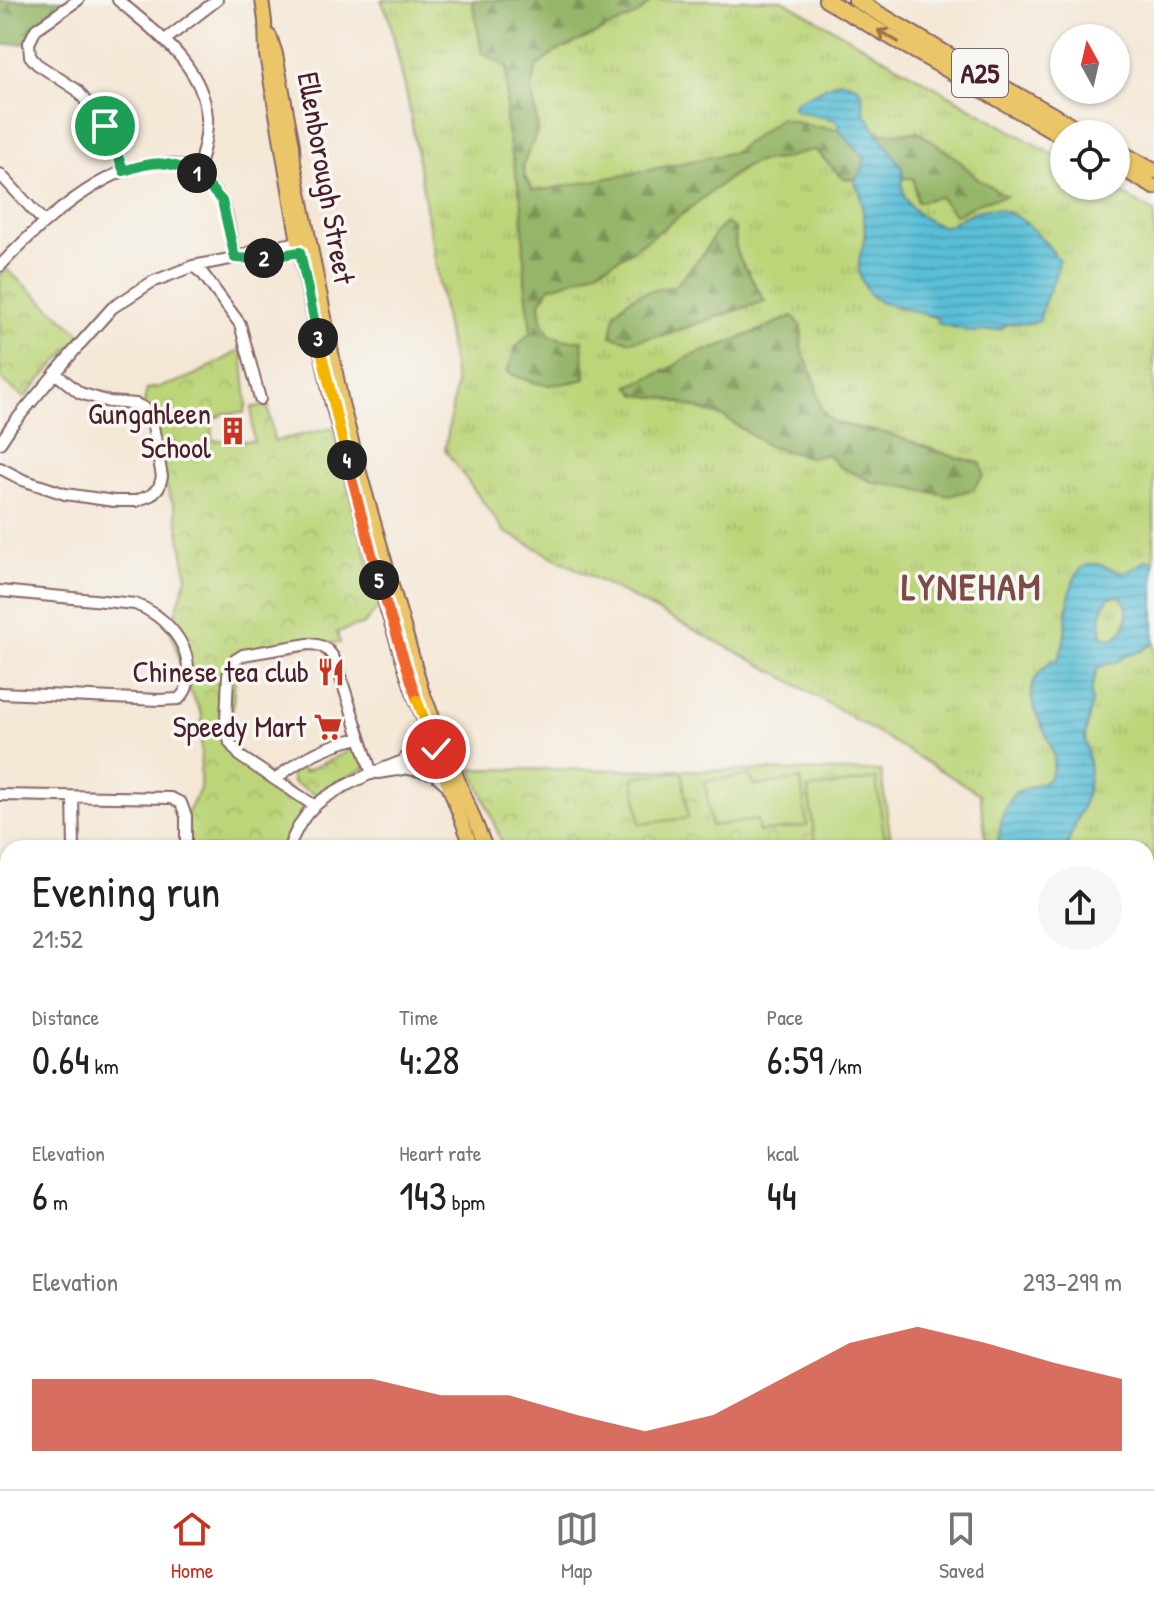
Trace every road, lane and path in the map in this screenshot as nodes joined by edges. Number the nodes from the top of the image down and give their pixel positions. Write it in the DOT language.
graph roads {
  1 [pos="78,0"];
  2 [pos="118,0"];
  3 [pos="217,0"];
  4 [pos="262,0"];
  5 [pos="856,0"];
  6 [pos="832,1"];
  7 [pos="869,5"];
  8 [pos="165,40"];
  9 [pos="1063,120"];
  10 [pos="1050,129"];
  11 [pos="1130,158"];
  12 [pos="124,171"];
  13 [pos="1154,171"];
  14 [pos="197,173"];
  15 [pos="1130,173"];
  16 [pos="0,174"];
  17 [pos="1154,187"];
  18 [pos="44,222"];
  19 [pos="305,246"];
  20 [pos="235,258"];
  21 [pos="0,266"];
  22 [pos="193,266"];
  23 [pos="55,373"];
  24 [pos="260,399"];
  25 [pos="0,443"];
  26 [pos="0,468"];
  27 [pos="0,591"];
  28 [pos="0,693"];
  29 [pos="428,729"];
  30 [pos="360,738"];
  31 [pos="441,751"];
  32 [pos="403,764"];
  33 [pos="372,774"];
  34 [pos="276,779"];
  35 [pos="449,787"];
  36 [pos="0,795"];
  37 [pos="73,797"];
  38 [pos="315,806"];
  39 [pos="74,840"];
  40 [pos="186,840"];
  41 [pos="292,840"];
  42 [pos="469,840"];
  43 [pos="482,840"];
  1 -- 12 [label="street"];
  2 -- 8 [label="street"];
  3 -- 8 [label="street"];
  4 -- 19 [label="main road, Ellenborough Street"];
  5 -- 7 [label="highway, A25"];
  10 -- 6 [label="highway, A25, one-way"];
  7 -- 9 [label="highway, A25"];
  8 -- 14 [label="street"];
  11 -- 13 [label="highway"];
  12 -- 14 [label="street"];
  12 -- 18 [label="street"];
  14 -- 20 [label="street"];
  15 -- 17 [label="highway"];
  16 -- 18 [label="street"];
  18 -- 21 [label="street"];
  19 -- 20 [label="street"];
  19 -- 29 [label="main road, Ellenborough Street"];
  19 -- 31 [label="main road, Ellenborough Street"];
  20 -- 22 [label="street"];
  22 -- 23 [label="street"];
  22 -- 24 [label="street"];
  23 -- 25 [label="street"];
  23 -- 26 [label="street"];
  27 -- 28 [label="street"];
  29 -- 31 [label="main road, Ellenborough Street"];
  29 -- 32 [label="street"];
  30 -- 33 [label="street"];
  30 -- 34 [label="street"];
  30 -- 34 [label="street"];
  31 -- 32 [label="street"];
  31 -- 35 [label="main road, Ellenborough Street"];
  31 -- 43 [label="main road, Ellenborough Street"];
  32 -- 33 [label="street"];
  32 -- 35 [label="street"];
  33 -- 38 [label="street"];
  34 -- 38 [label="street"];
  35 -- 42 [label="main road, Ellenborough Street"];
  36 -- 37 [label="street"];
  37 -- 39 [label="street"];
  37 -- 40 [label="street"];
  38 -- 41 [label="street"];
}
